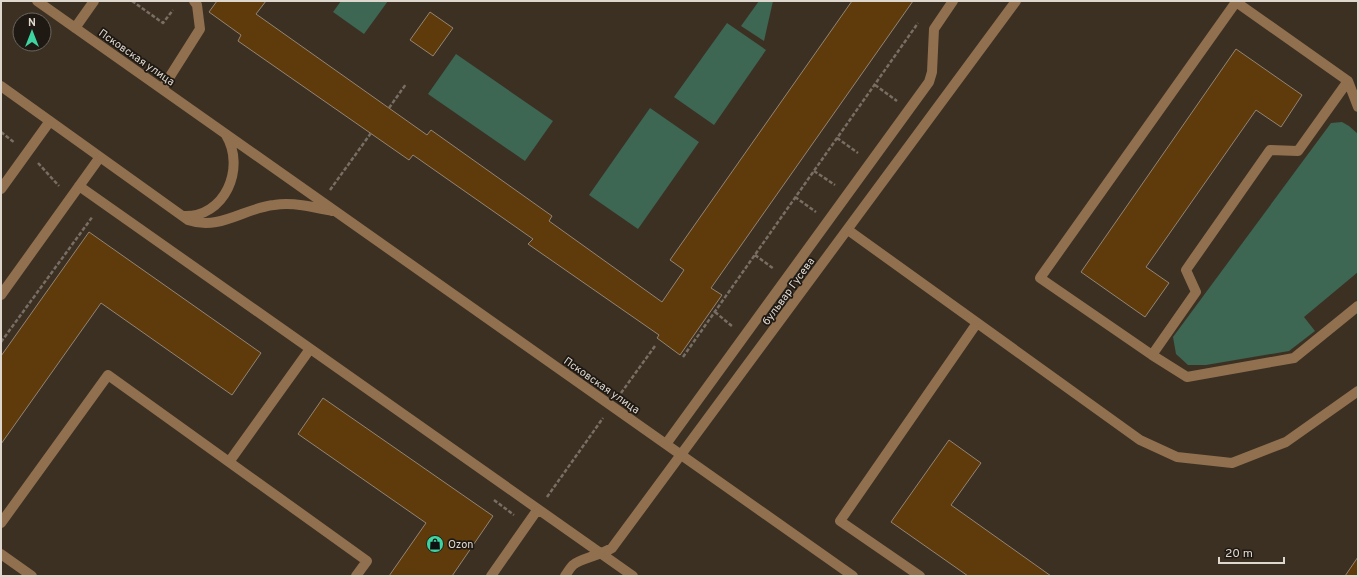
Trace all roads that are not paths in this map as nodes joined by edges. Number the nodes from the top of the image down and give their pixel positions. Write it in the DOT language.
graph roads {
  1 [pos="37,1"];
  2 [pos="94,1"];
  3 [pos="194,1"];
  4 [pos="953,1"];
  5 [pos="1016,1"];
  6 [pos="1236,2"];
  7 [pos="75,28"];
  8 [pos="1348,81"];
  9 [pos="1,86"];
  10 [pos="162,89"];
  11 [pos="1358,107"];
  12 [pos="50,121"];
  13 [pos="225,133"];
  14 [pos="100,157"];
  15 [pos="79,186"];
  16 [pos="1,189"];
  17 [pos="337,212"];
  18 [pos="181,216"];
  19 [pos="848,230"];
  20 [pos="1,295"];
  21 [pos="1358,306"];
  22 [pos="978,323"];
  23 [pos="310,349"];
  24 [pos="1152,355"];
  25 [pos="1358,391"];
  26 [pos="666,444"];
  27 [pos="682,456"];
  28 [pos="229,462"];
  29 [pos="538,509"];
  30 [pos="1,524"];
  31 [pos="1,554"];
  32 [pos="602,554"];
  33 [pos="32,576"];
  34 [pos="356,576"];
  35 [pos="491,576"];
  36 [pos="565,576"];
  37 [pos="634,576"];
  38 [pos="852,576"];
  39 [pos="920,576"];
  1 -- 7 [label="street, Псковская улица"];
  2 -- 7 [label="street"];
  3 -- 10 [label="street"];
  4 -- 26 [label="street"];
  5 -- 19 [label="street, бульвар Гусева"];
  6 -- 8 [label="street"];
  6 -- 24 [label="street"];
  7 -- 10 [label="street, Псковская улица"];
  8 -- 11 [label="street"];
  8 -- 24 [label="street"];
  9 -- 12 [label="street, Псковская улица"];
  10 -- 13 [label="street, Псковская улица"];
  12 -- 14 [label="street, Псковская улица"];
  12 -- 16 [label="street"];
  13 -- 17 [label="street, Псковская улица"];
  13 -- 18 [label="street"];
  14 -- 15 [label="street"];
  14 -- 18 [label="street, Псковская улица"];
  15 -- 20 [label="street"];
  15 -- 23 [label="street"];
  17 -- 18 [label="street, Псковская улица"];
  17 -- 26 [label="street, Псковская улица"];
  19 -- 22 [label="street"];
  19 -- 27 [label="street, бульвар Гусева"];
  21 -- 24 [label="street"];
  22 -- 25 [label="street"];
  22 -- 39 [label="street"];
  23 -- 28 [label="street"];
  23 -- 29 [label="street"];
  26 -- 27 [label="street, Псковская улица"];
  27 -- 32 [label="street, бульвар Гусева"];
  27 -- 38 [label="street, Псковская улица"];
  28 -- 30 [label="street"];
  28 -- 34 [label="street"];
  29 -- 32 [label="street"];
  29 -- 35 [label="street"];
  31 -- 33 [label="street"];
  32 -- 36 [label="street, бульвар Гусева"];
  32 -- 37 [label="street"];
}
